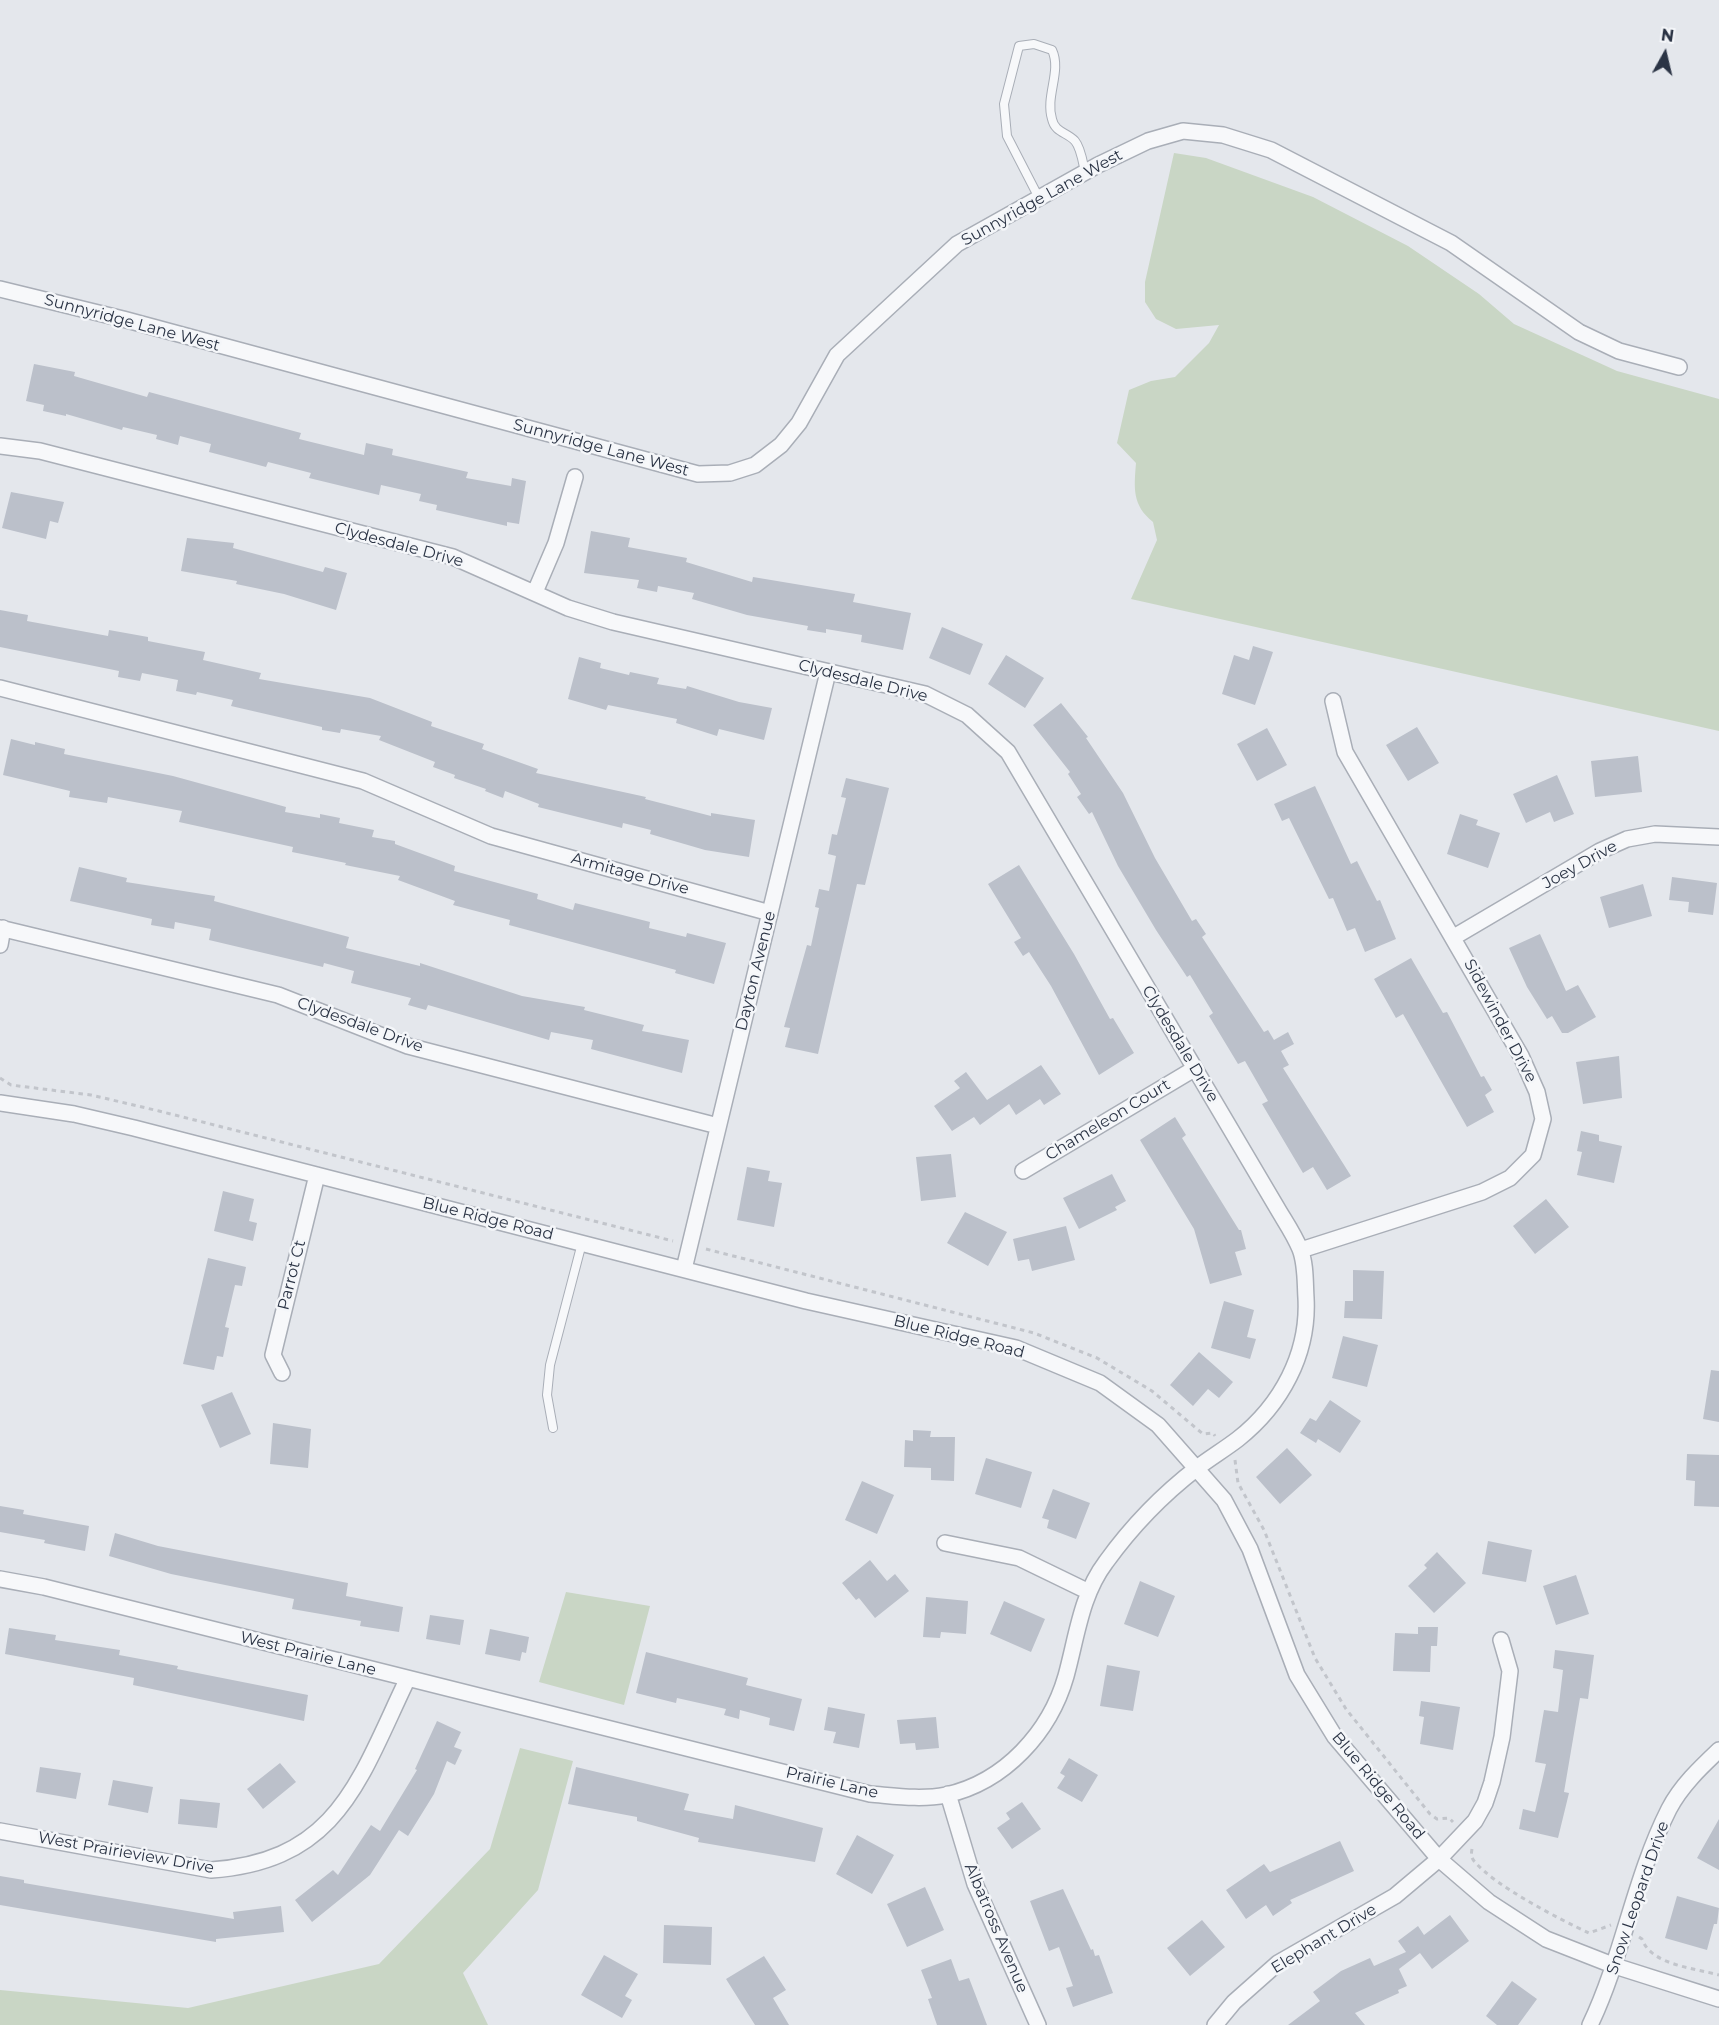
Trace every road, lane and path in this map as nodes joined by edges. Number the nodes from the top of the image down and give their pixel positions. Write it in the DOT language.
graph roads {
  1 [pos="1085,172"];
  2 [pos="1039,198"];
  3 [pos="0,289"];
  4 [pos="1679,367"];
  5 [pos="0,447"];
  6 [pos="575,477"];
  7 [pos="535,592"];
  8 [pos="828,672"];
  9 [pos="0,688"];
  10 [pos="1333,701"];
  11 [pos="1719,837"];
  12 [pos="770,913"];
  13 [pos="2,928"];
  14 [pos="1454,937"];
  15 [pos="0,945"];
  16 [pos="1194,1069"];
  17 [pos="0,1078"];
  18 [pos="0,1103"];
  19 [pos="718,1126"];
  20 [pos="1023,1172"];
  21 [pos="317,1175"];
  22 [pos="582,1243"];
  23 [pos="690,1245"];
  24 [pos="1300,1250"];
  25 [pos="684,1269"];
  26 [pos="282,1373"];
  27 [pos="553,1428"];
  28 [pos="1225,1448"];
  29 [pos="1197,1468"];
  30 [pos="945,1543"];
  31 [pos="0,1579"];
  32 [pos="1087,1591"];
  33 [pos="1501,1640"];
  34 [pos="407,1680"];
  35 [pos="616,1730"];
  36 [pos="1719,1750"];
  37 [pos="948,1794"];
  38 [pos="0,1831"];
  39 [pos="1462,1834"];
  40 [pos="1439,1859"];
  41 [pos="1626,1931"];
  42 [pos="1615,1966"];
  43 [pos="1719,1976"];
  44 [pos="1719,1999"];
  45 [pos="1038,2025"];
  46 [pos="1215,2025"];
  47 [pos="1590,2025"];
  1 -- 2 [label="street, Sunnyridge Lane West"];
  1 -- 2 [label="lane"];
  1 -- 4 [label="street, Sunnyridge Lane West"];
  2 -- 3 [label="street, Sunnyridge Lane West"];
  5 -- 7 [label="street, Clydesdale Drive"];
  6 -- 7 [label="street"];
  7 -- 8 [label="street, Clydesdale Drive"];
  8 -- 12 [label="street, Dayton Avenue"];
  8 -- 16 [label="street, Clydesdale Drive"];
  9 -- 12 [label="street, Armitage Drive"];
  10 -- 14 [label="street, Sidewinder Drive"];
  11 -- 14 [label="street, Joey Drive"];
  12 -- 19 [label="street, Dayton Avenue"];
  13 -- 15 [label="street"];
  13 -- 19 [label="street, Clydesdale Drive"];
  14 -- 24 [label="street, Sidewinder Drive"];
  16 -- 20 [label="street, Chameleon Court"];
  16 -- 24 [label="street, Clydesdale Drive"];
  17 -- 23 [label="path"];
  18 -- 21 [label="street, Blue Ridge Road"];
  19 -- 23 [label="street, Dayton Avenue"];
  21 -- 22 [label="street, Blue Ridge Road"];
  21 -- 26 [label="street, Parrot Ct"];
  22 -- 25 [label="street, Blue Ridge Road"];
  22 -- 27 [label="lane"];
  23 -- 25 [label="street, Dayton Avenue"];
  23 -- 28 [label="path"];
  24 -- 28 [label="street, Clydesdale Drive"];
  25 -- 29 [label="street, Blue Ridge Road"];
  28 -- 29 [label="street, Clydesdale Drive"];
  28 -- 39 [label="path"];
  29 -- 32 [label="street, Prairie Lane"];
  29 -- 40 [label="street, Blue Ridge Road"];
  30 -- 32 [label="street"];
  31 -- 34 [label="street, West Prairie Lane"];
  32 -- 37 [label="street, Prairie Lane"];
  33 -- 39 [label="street, Elephant Drive"];
  34 -- 35 [label="street, West Prairie Lane"];
  34 -- 38 [label="street, West Prairieview Drive"];
  35 -- 37 [label="street, Prairie Lane"];
  36 -- 41 [label="street, Snow Leopard Drive"];
  37 -- 45 [label="street, Albatross Avenue"];
  39 -- 40 [label="street, Elephant Drive"];
  39 -- 41 [label="path"];
  40 -- 42 [label="street, Blue Ridge Road"];
  40 -- 46 [label="street, Elephant Drive"];
  41 -- 42 [label="street, Snow Leopard Drive"];
  41 -- 43 [label="path"];
  42 -- 44 [label="street, Blue Ridge Road"];
  42 -- 47 [label="street, Snow Leopard Drive"];
}
